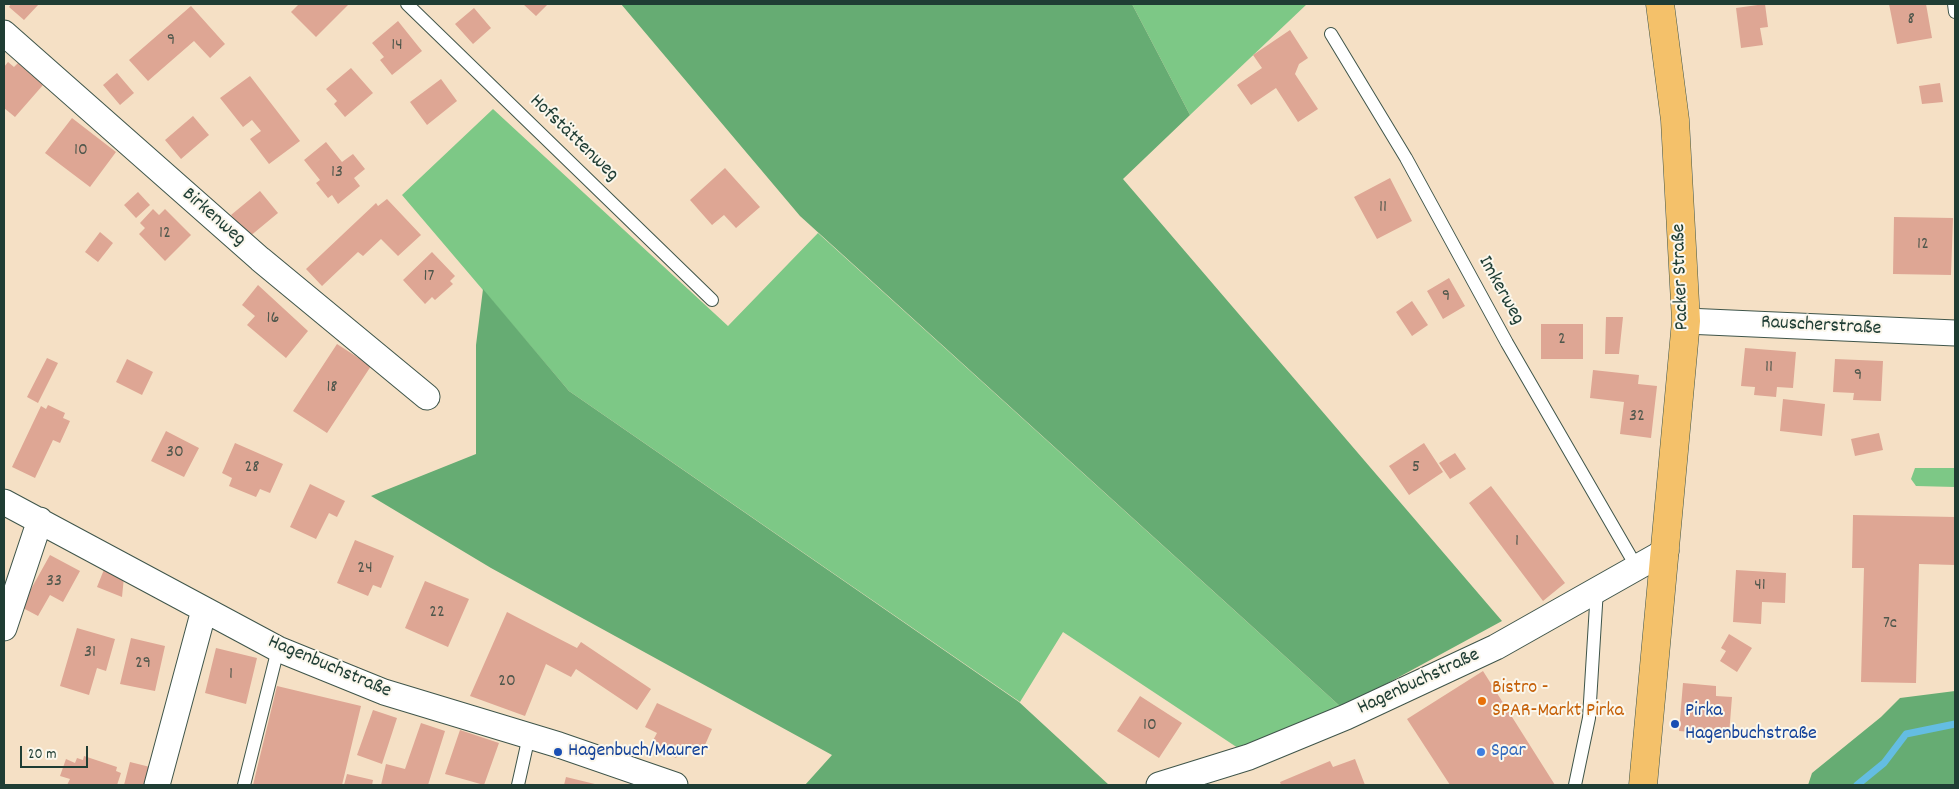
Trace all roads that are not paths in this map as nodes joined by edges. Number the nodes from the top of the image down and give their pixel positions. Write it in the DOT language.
graph roads {
  1 [pos="407,4"];
  2 [pos="1660,4"];
  3 [pos="1954,4"];
  4 [pos="1955,12"];
  5 [pos="1331,34"];
  6 [pos="6,41"];
  7 [pos="712,300"];
  8 [pos="1686,321"];
  9 [pos="1955,333"];
  10 [pos="427,397"];
  11 [pos="4,502"];
  12 [pos="40,520"];
  13 [pos="1666,551"];
  14 [pos="1636,566"];
  15 [pos="1597,589"];
  16 [pos="204,610"];
  17 [pos="4,628"];
  18 [pos="278,649"];
  19 [pos="528,736"];
  20 [pos="157,785"];
  21 [pos="244,785"];
  22 [pos="518,785"];
  23 [pos="675,785"];
  24 [pos="1159,785"];
  25 [pos="1575,785"];
  26 [pos="1643,785"];
  1 -- 7 [label="lane, Hofstättenweg"];
  2 -- 8 [label="main road, Packer Straße"];
  3 -- 4 [label="lane"];
  5 -- 14 [label="lane, Imkerweg"];
  6 -- 10 [label="street, Birkenweg"];
  8 -- 9 [label="street, Rauscherstraße"];
  8 -- 13 [label="main road, Packer Straße"];
  11 -- 12 [label="street, Hagenbuchstraße"];
  12 -- 16 [label="street, Hagenbuchstraße"];
  12 -- 17 [label="street"];
  13 -- 14 [label="street, Hagenbuchstraße"];
  13 -- 26 [label="main road, Packer Straße"];
  14 -- 15 [label="street, Hagenbuchstraße"];
  15 -- 24 [label="street, Hagenbuchstraße"];
  15 -- 25 [label="lane"];
  16 -- 18 [label="street, Hagenbuchstraße"];
  16 -- 20 [label="street"];
  18 -- 19 [label="street, Hagenbuchstraße"];
  18 -- 21 [label="lane"];
  19 -- 22 [label="lane"];
  19 -- 23 [label="street, Hagenbuchstraße"];
}
